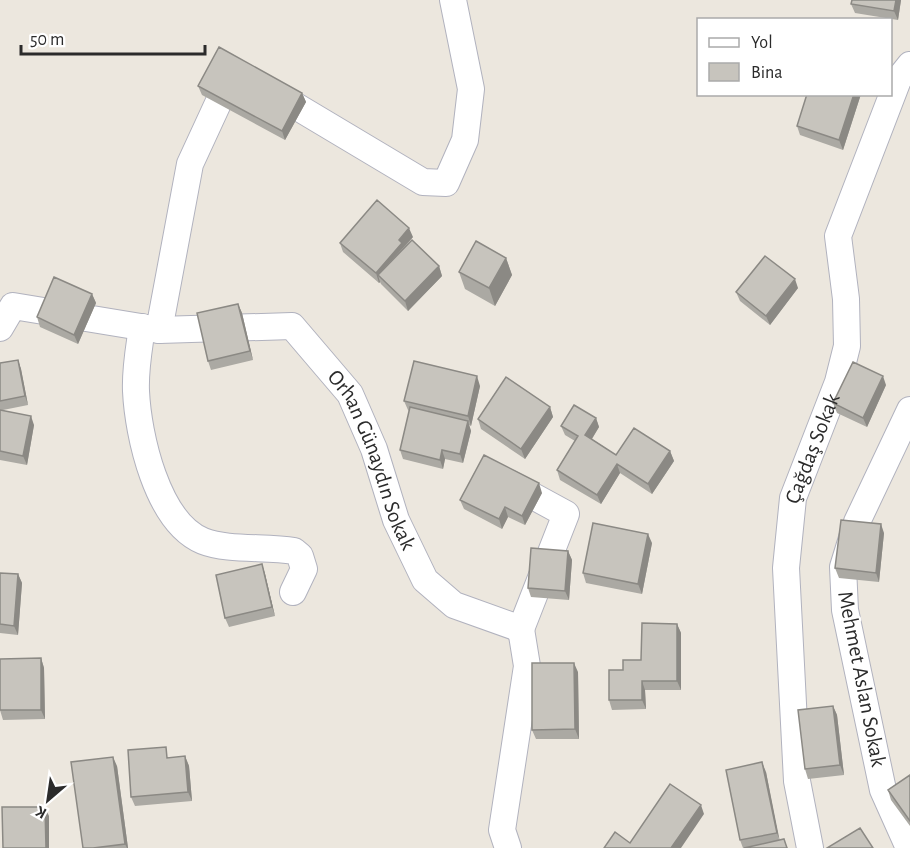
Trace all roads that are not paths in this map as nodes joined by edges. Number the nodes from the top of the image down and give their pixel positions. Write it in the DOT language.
graph roads {
  1 [pos="453,0"];
  2 [pos="910,65"];
  3 [pos="892,96"];
  4 [pos="892,96"];
  5 [pos="0,328"];
  6 [pos="151,329"];
  7 [pos="910,410"];
  8 [pos="497,470"];
  9 [pos="292,592"];
  10 [pos="521,629"];
  11 [pos="508,848"];
  12 [pos="810,848"];
  13 [pos="909,848"];
  1 -- 6 [label="street"];
  2 -- 3 [label="street, Çağdaş Sokak"];
  4 -- 12 [label="street, Çağdaş Sokak"];
  5 -- 6 [label="street, Orhan Günaydın Sokak"];
  6 -- 9 [label="street"];
  6 -- 10 [label="street, Orhan Günaydın Sokak"];
  7 -- 13 [label="street, Mehmet Aslan Sokak"];
  8 -- 10 [label="street"];
  10 -- 11 [label="street"];
}
